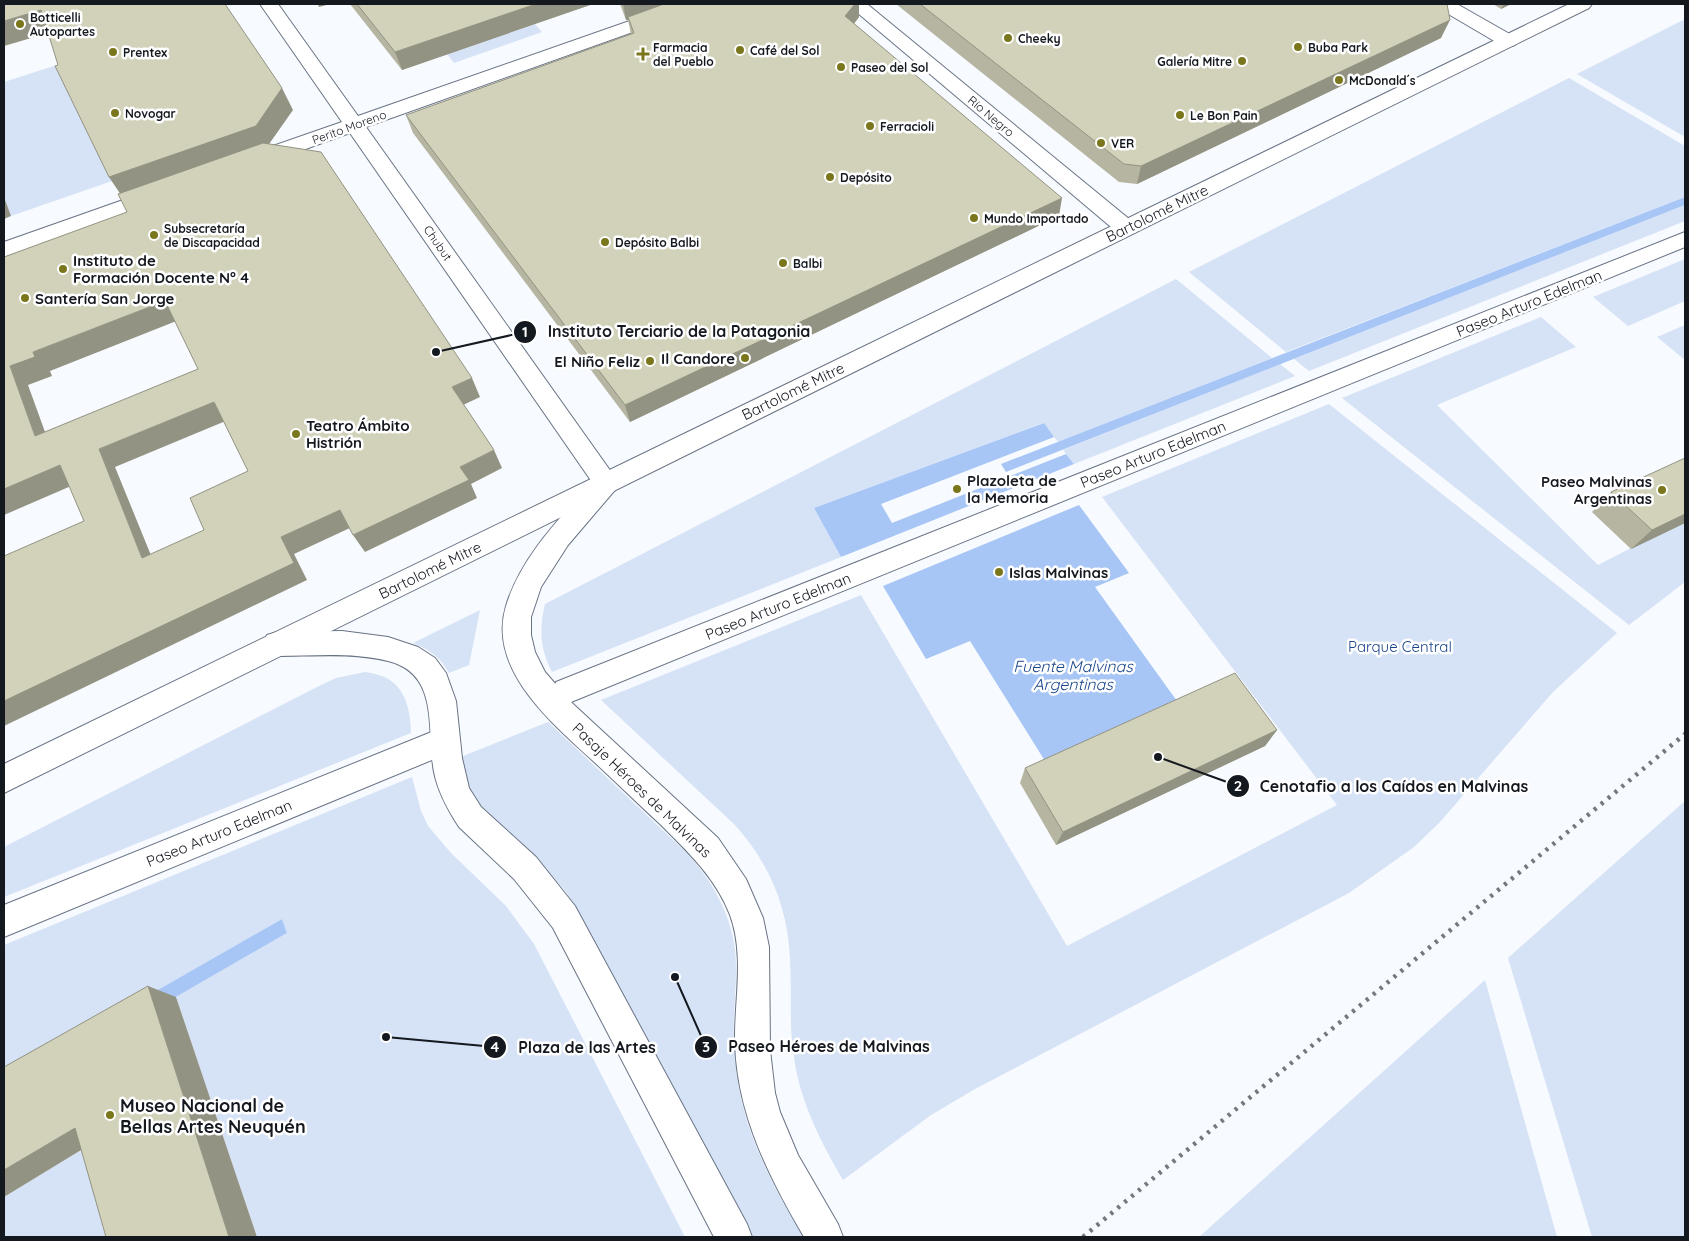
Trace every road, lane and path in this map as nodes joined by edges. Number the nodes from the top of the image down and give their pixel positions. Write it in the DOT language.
graph roads {
  1 [pos="269,4"];
  2 [pos="694,4"];
  3 [pos="856,4"];
  4 [pos="1444,4"];
  5 [pos="1583,4"];
  6 [pos="1508,41"];
  7 [pos="354,125"];
  8 [pos="235,167"];
  9 [pos="180,187"];
  10 [pos="1126,228"];
  11 [pos="1685,240"];
  12 [pos="4,250"];
  13 [pos="606,483"];
  14 [pos="278,644"];
  15 [pos="566,691"];
  16 [pos="434,745"];
  17 [pos="4,779"];
  18 [pos="4,921"];
  19 [pos="734,1237"];
  20 [pos="825,1237"];
  1 -- 7 [label="street, Chubut"];
  2 -- 7 [label="street, Perito Moreno"];
  3 -- 10 [label="street, Río Negro"];
  4 -- 6 [label="street"];
  5 -- 6 [label="street, Bartolomé Mitre"];
  6 -- 10 [label="street, Bartolomé Mitre"];
  7 -- 8 [label="street, Perito Moreno"];
  7 -- 13 [label="street, Chubut"];
  9 -- 12 [label="street"];
  10 -- 13 [label="street, Bartolomé Mitre"];
  11 -- 15 [label="street, Paseo Arturo Edelman"];
  13 -- 14 [label="street, Bartolomé Mitre"];
  13 -- 20 [label="street, Pasaje Héroes de Malvinas"];
  14 -- 17 [label="street, Bartolomé Mitre"];
  14 -- 19 [label="street"];
  16 -- 18 [label="street, Paseo Arturo Edelman"];
}
